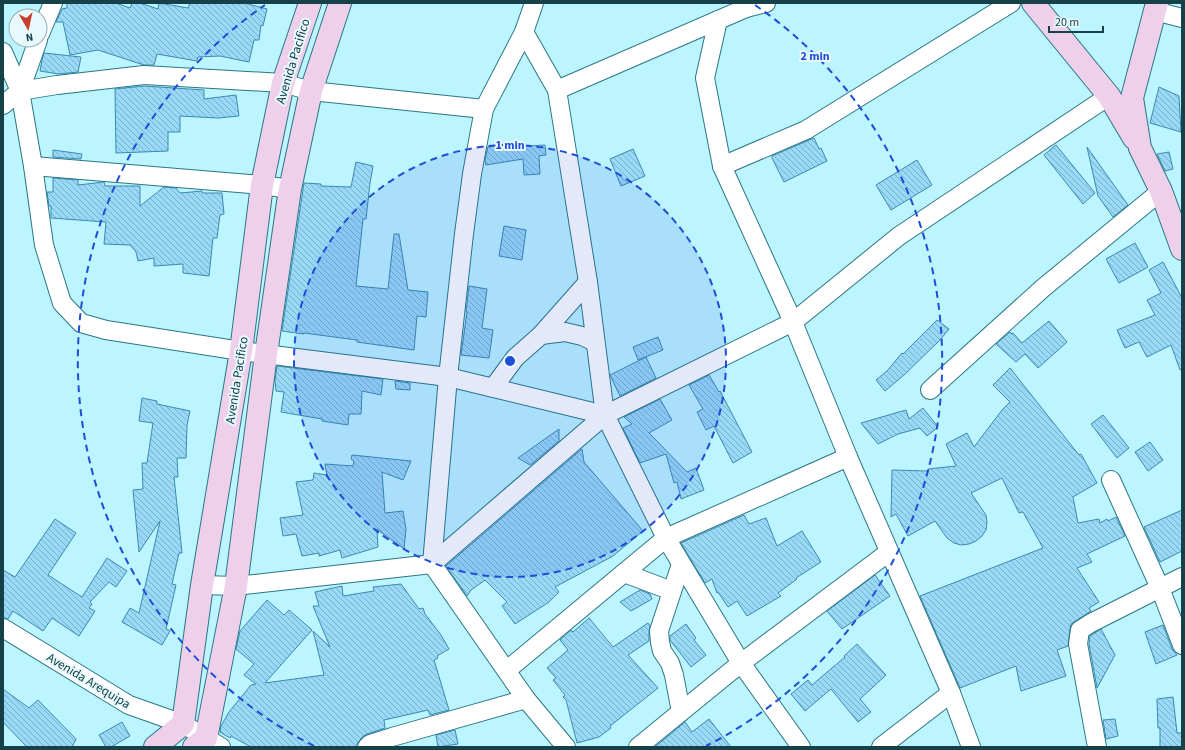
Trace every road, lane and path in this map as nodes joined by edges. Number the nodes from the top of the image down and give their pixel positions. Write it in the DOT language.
graph roads {
  1 [pos="53,3"];
  2 [pos="310,3"];
  3 [pos="340,3"];
  4 [pos="534,3"];
  5 [pos="766,3"];
  6 [pos="1011,3"];
  7 [pos="1033,3"];
  8 [pos="747,6"];
  9 [pos="1156,7"];
  10 [pos="48,15"];
  11 [pos="1182,18"];
  12 [pos="718,20"];
  13 [pos="524,32"];
  14 [pos="35,48"];
  15 [pos="3,52"];
  16 [pos="283,83"];
  17 [pos="557,90"];
  18 [pos="20,91"];
  19 [pos="311,91"];
  20 [pos="1109,96"];
  21 [pos="3,105"];
  22 [pos="484,109"];
  23 [pos="1140,148"];
  24 [pos="33,166"];
  25 [pos="722,166"];
  26 [pos="262,184"];
  27 [pos="290,189"];
  28 [pos="1162,191"];
  29 [pos="1182,249"];
  30 [pos="588,282"];
  31 [pos="793,322"];
  32 [pos="541,335"];
  33 [pos="595,342"];
  34 [pos="241,351"];
  35 [pos="266,354"];
  36 [pos="448,377"];
  37 [pos="493,388"];
  38 [pos="930,390"];
  39 [pos="605,415"];
  40 [pos="848,457"];
  41 [pos="1110,480"];
  42 [pos="666,538"];
  43 [pos="889,552"];
  44 [pos="432,564"];
  45 [pos="681,564"];
  46 [pos="624,573"];
  47 [pos="1182,577"];
  48 [pos="202,585"];
  49 [pos="236,586"];
  50 [pos="1160,588"];
  51 [pos="672,591"];
  52 [pos="3,628"];
  53 [pos="1182,645"];
  54 [pos="741,664"];
  55 [pos="506,670"];
  56 [pos="951,693"];
  57 [pos="526,699"];
  58 [pos="681,712"];
  59 [pos="183,724"];
  60 [pos="207,744"];
  61 [pos="155,747"];
  62 [pos="366,747"];
  63 [pos="566,747"];
  64 [pos="638,747"];
  65 [pos="801,747"];
  66 [pos="881,747"];
  67 [pos="971,747"];
  68 [pos="1097,747"];
  1 -- 10 [label="street"];
  2 -- 16 [label="main road, Avenida Pacifico"];
  3 -- 19 [label="main road, Avenida Pacifico"];
  4 -- 13 [label="street"];
  5 -- 8 [label="street"];
  6 -- 25 [label="street"];
  7 -- 20 [label="main road"];
  8 -- 12 [label="street"];
  9 -- 11 [label="street"];
  9 -- 23 [label="main road"];
  12 -- 17 [label="street"];
  12 -- 25 [label="street"];
  13 -- 17 [label="street"];
  13 -- 22 [label="street"];
  14 -- 18 [label="street"];
  15 -- 18 [label="street"];
  16 -- 18 [label="street"];
  16 -- 19 [label="street"];
  16 -- 26 [label="main road, Avenida Pacifico"];
  17 -- 30 [label="street"];
  18 -- 21 [label="street"];
  18 -- 24 [label="street"];
  19 -- 22 [label="street"];
  19 -- 27 [label="main road, Avenida Pacifico"];
  20 -- 23 [label="main road"];
  20 -- 31 [label="street"];
  22 -- 36 [label="street"];
  23 -- 28 [label="main road"];
  24 -- 26 [label="street"];
  24 -- 34 [label="street"];
  25 -- 31 [label="street"];
  26 -- 27 [label="street"];
  26 -- 34 [label="main road, Avenida Pacifico"];
  27 -- 35 [label="main road, Avenida Pacifico"];
  28 -- 29 [label="main road"];
  28 -- 38 [label="street"];
  30 -- 32 [label="street"];
  30 -- 33 [label="street"];
  31 -- 39 [label="street"];
  31 -- 40 [label="street"];
  32 -- 33 [label="street"];
  32 -- 37 [label="street"];
  33 -- 39 [label="street"];
  34 -- 35 [label="street"];
  34 -- 48 [label="main road, Avenida Pacifico"];
  35 -- 36 [label="street"];
  35 -- 49 [label="main road, Avenida Pacifico"];
  36 -- 37 [label="street"];
  36 -- 44 [label="street"];
  37 -- 39 [label="street"];
  39 -- 42 [label="street"];
  39 -- 44 [label="street"];
  40 -- 42 [label="street"];
  40 -- 43 [label="street"];
  41 -- 50 [label="street"];
  42 -- 45 [label="street"];
  42 -- 46 [label="street"];
  43 -- 54 [label="street"];
  43 -- 56 [label="street"];
  44 -- 49 [label="street"];
  44 -- 55 [label="street"];
  45 -- 51 [label="street"];
  45 -- 54 [label="street"];
  46 -- 51 [label="street"];
  46 -- 55 [label="street"];
  47 -- 50 [label="street"];
  48 -- 49 [label="street"];
  48 -- 59 [label="main road, Avenida Pacifico"];
  49 -- 60 [label="main road, Avenida Pacifico"];
  50 -- 53 [label="street"];
  50 -- 68 [label="street"];
  51 -- 58 [label="street"];
  52 -- 59 [label="street, Avenida Arequipa"];
  54 -- 58 [label="street"];
  54 -- 65 [label="street"];
  55 -- 57 [label="street"];
  56 -- 66 [label="street"];
  56 -- 67 [label="street"];
  57 -- 62 [label="street"];
  57 -- 63 [label="street"];
  58 -- 64 [label="street"];
  59 -- 60 [label="street, Avenida Arequipa"];
  59 -- 61 [label="main road"];
}
